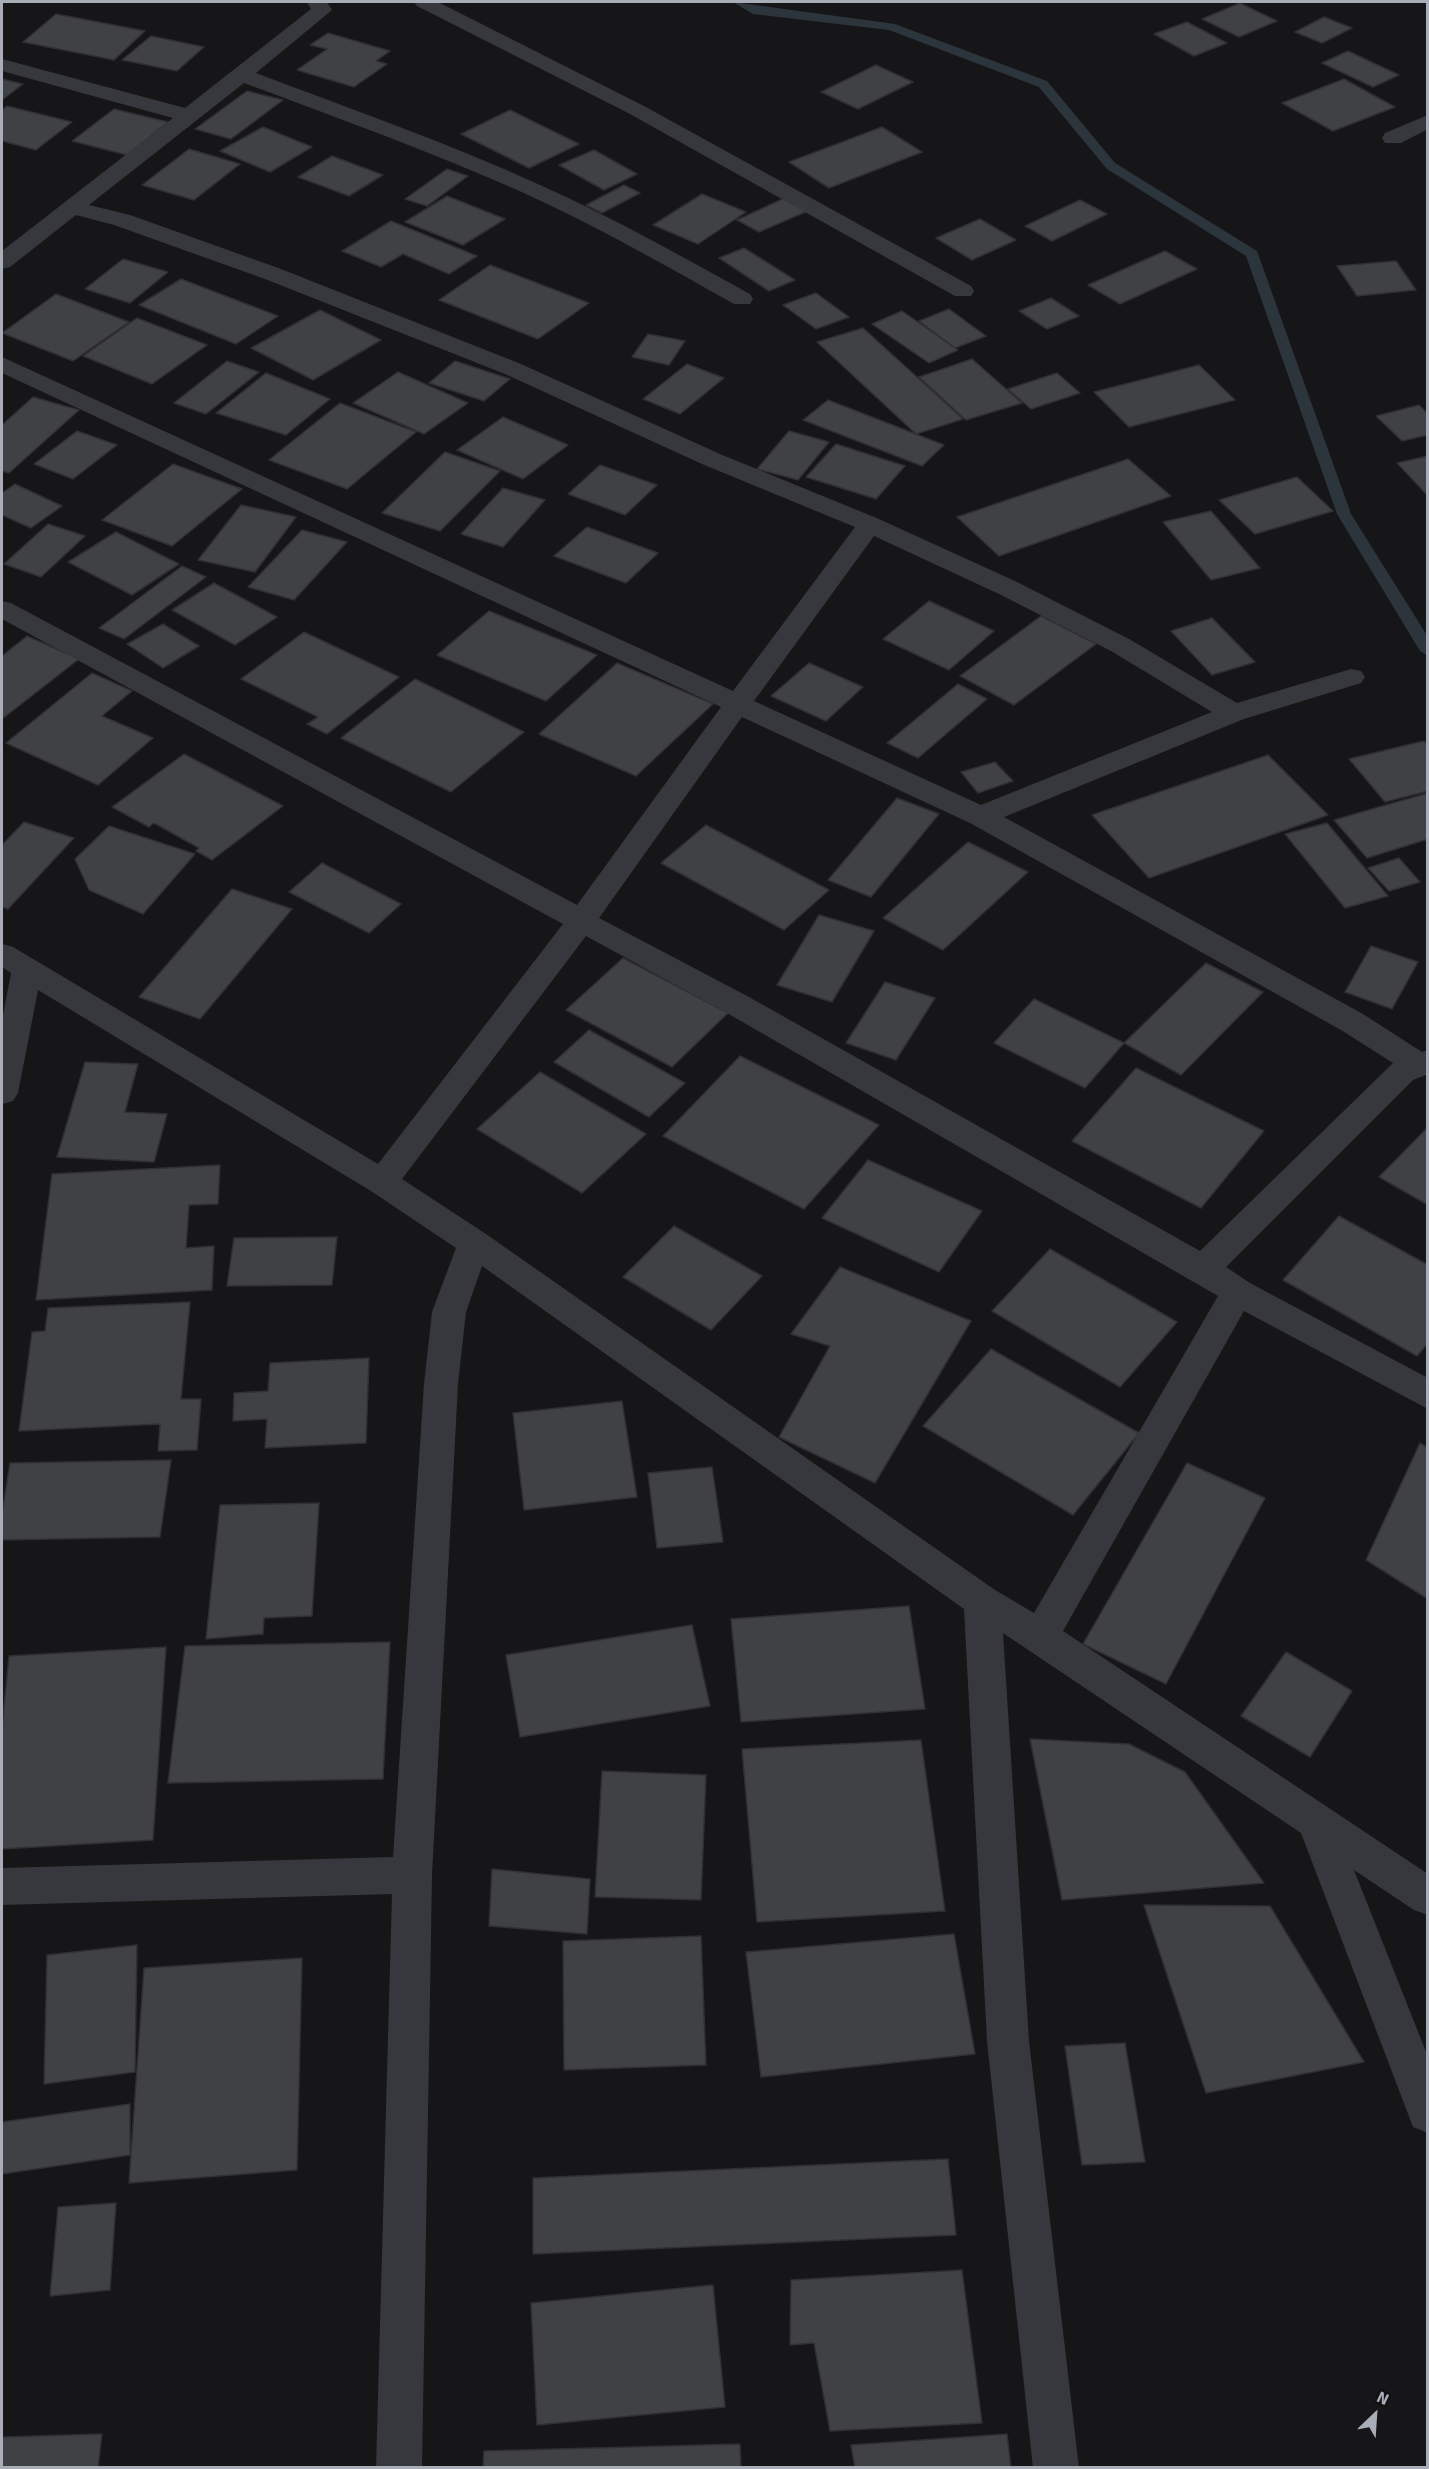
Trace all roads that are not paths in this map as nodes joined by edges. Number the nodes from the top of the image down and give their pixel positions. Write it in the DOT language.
graph roads {
  1 [pos="317,2"];
  2 [pos="424,2"];
  3 [pos="2,65"];
  4 [pos="243,75"];
  5 [pos="190,116"];
  6 [pos="1428,122"];
  7 [pos="1393,138"];
  8 [pos="72,207"];
  9 [pos="2,235"];
  10 [pos="27,243"];
  11 [pos="2,262"];
  12 [pos="963,291"];
  13 [pos="742,299"];
  14 [pos="2,364"];
  15 [pos="870,524"];
  16 [pos="2,609"];
  17 [pos="1351,678"];
  18 [pos="737,704"];
  19 [pos="1234,713"];
  20 [pos="980,816"];
  21 [pos="582,920"];
  22 [pos="14,962"];
  23 [pos="1423,1062"];
  24 [pos="2,1093"];
  25 [pos="382,1182"];
  26 [pos="474,1243"];
  27 [pos="1203,1269"];
  28 [pos="1238,1292"];
  29 [pos="1428,1395"];
  30 [pos="982,1601"];
  31 [pos="1040,1636"];
  32 [pos="1316,1822"];
  33 [pos="412,1875"];
  34 [pos="2,1887"];
  35 [pos="1428,1897"];
  36 [pos="1428,2112"];
  37 [pos="399,2468"];
  38 [pos="1056,2468"];
  1 -- 4 [label="street"];
  2 -- 12 [label="street"];
  3 -- 5 [label="street"];
  4 -- 5 [label="street"];
  4 -- 13 [label="street"];
  5 -- 8 [label="street"];
  6 -- 7 [label="street"];
  8 -- 10 [label="street"];
  8 -- 15 [label="street"];
  9 -- 10 [label="street"];
  10 -- 11 [label="street"];
  14 -- 18 [label="street"];
  15 -- 18 [label="street"];
  15 -- 19 [label="street"];
  16 -- 21 [label="street"];
  17 -- 19 [label="street"];
  18 -- 20 [label="street"];
  18 -- 21 [label="street"];
  19 -- 20 [label="street"];
  20 -- 23 [label="street"];
  21 -- 25 [label="street"];
  21 -- 27 [label="street"];
  22 -- 24 [label="street"];
  22 -- 25 [label="street"];
  23 -- 27 [label="street"];
  25 -- 26 [label="street"];
  26 -- 30 [label="street"];
  26 -- 33 [label="street"];
  27 -- 28 [label="street"];
  28 -- 29 [label="street"];
  28 -- 31 [label="street"];
  30 -- 31 [label="street"];
  30 -- 38 [label="street"];
  31 -- 32 [label="street"];
  32 -- 35 [label="street"];
  32 -- 36 [label="street"];
  33 -- 34 [label="street"];
  33 -- 37 [label="street"];
}
